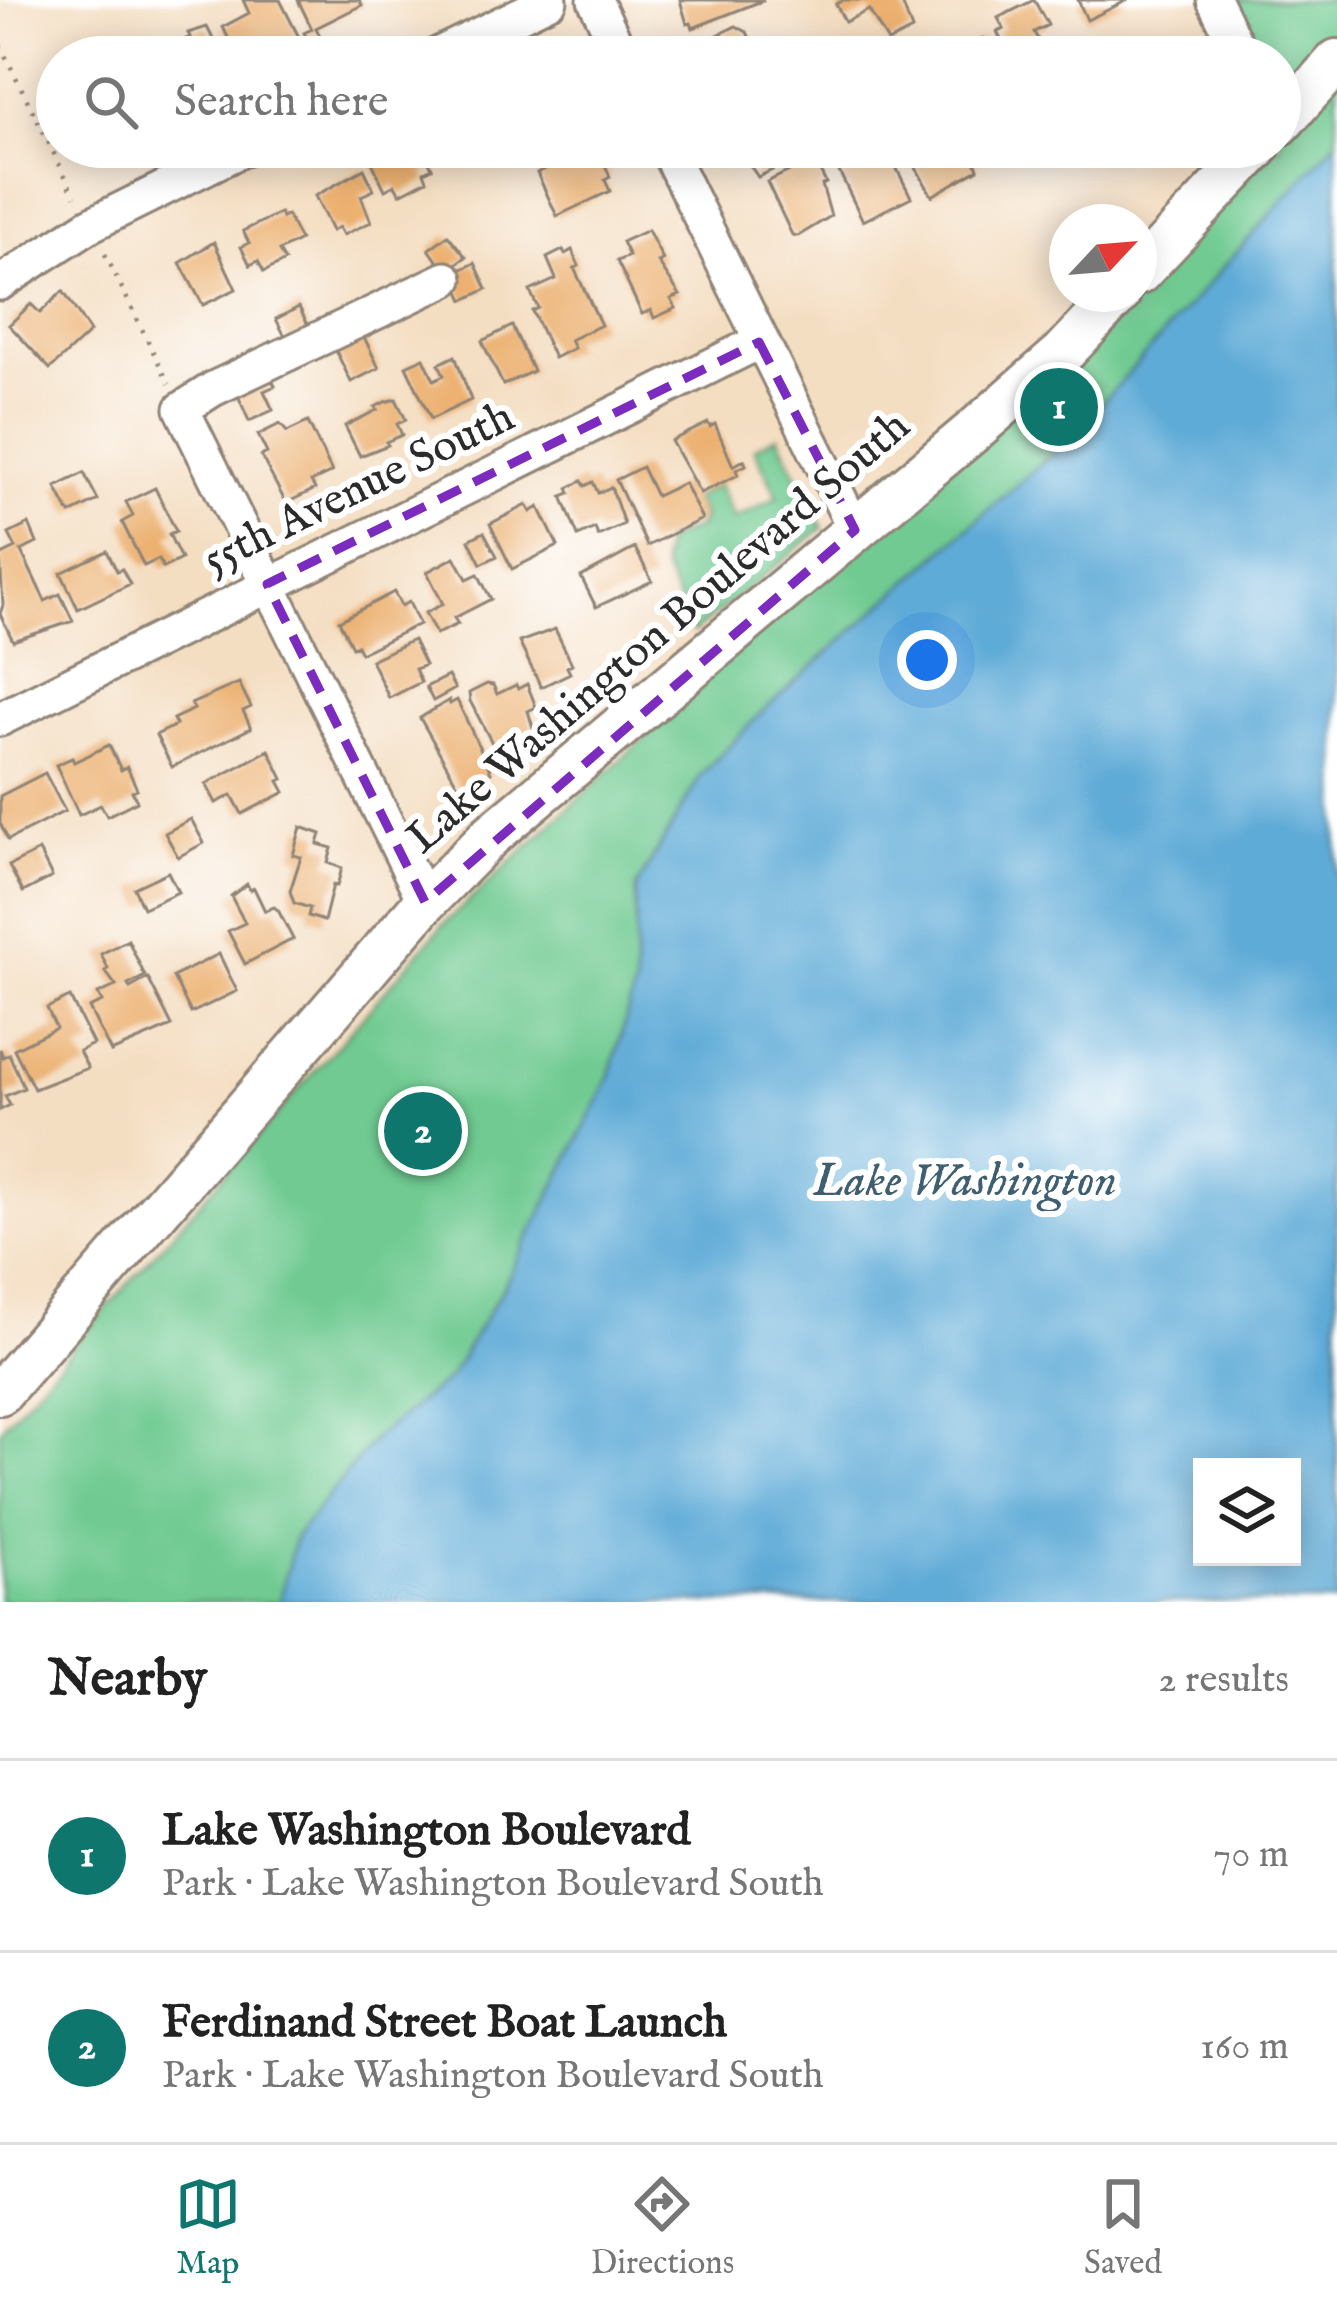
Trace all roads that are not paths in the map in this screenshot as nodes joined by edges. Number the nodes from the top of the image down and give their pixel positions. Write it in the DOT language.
graph roads {
  1 [pos="550,0"];
  2 [pos="595,0"];
  3 [pos="1214,0"];
  4 [pos="476,36"];
  5 [pos="612,36"];
  6 [pos="1232,36"];
  7 [pos="1337,61"];
  8 [pos="1301,101"];
  9 [pos="205,168"];
  10 [pos="676,168"];
  11 [pos="1238,168"];
  12 [pos="1157,254"];
  13 [pos="446,280"];
  14 [pos="0,284"];
  15 [pos="1102,312"];
  16 [pos="759,342"];
  17 [pos="855,530"];
  18 [pos="267,584"];
  19 [pos="0,719"];
  20 [pos="425,902"];
  21 [pos="0,1393"];
  1 -- 4 [label="street"];
  2 -- 5 [label="street"];
  3 -- 6 [label="street"];
  7 -- 8 [label="main road"];
  9 -- 14 [label="street"];
  10 -- 16 [label="street"];
  11 -- 12 [label="main road"];
  13 -- 18 [label="street"];
  15 -- 17 [label="main road, Lake Washington Boulevard South"];
  16 -- 17 [label="street"];
  16 -- 18 [label="street, 55th Avenue South"];
  17 -- 20 [label="main road, Lake Washington Boulevard South"];
  18 -- 19 [label="street, 55th Avenue South"];
  18 -- 20 [label="street"];
  20 -- 21 [label="main road, Lake Washington Boulevard South"];
}
